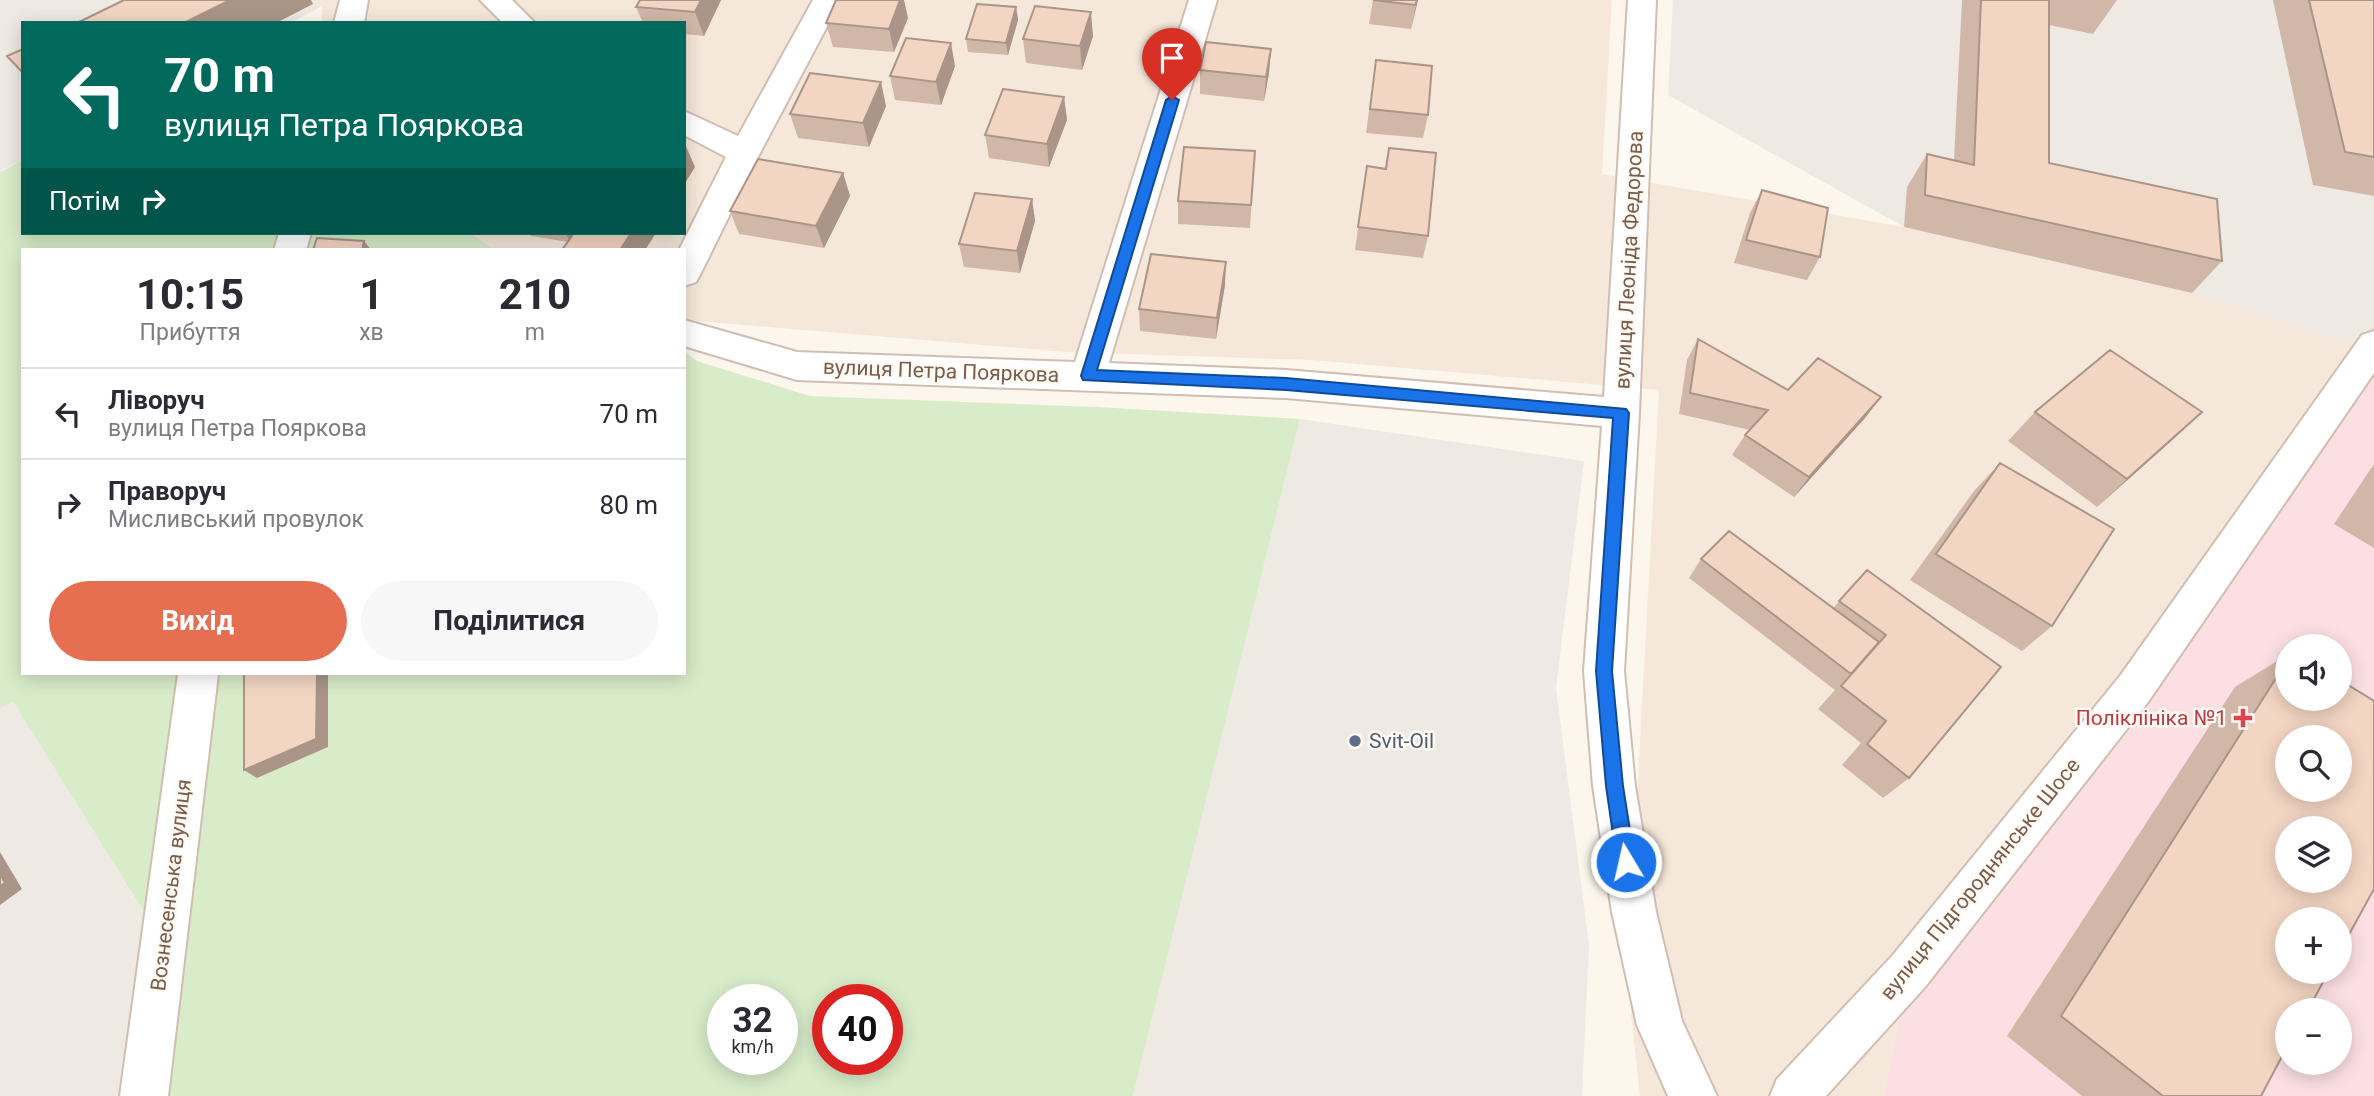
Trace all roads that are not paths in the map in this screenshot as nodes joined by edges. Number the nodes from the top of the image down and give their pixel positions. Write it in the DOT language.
graph roads {
  1 [pos="354,0"];
  2 [pos="494,0"];
  3 [pos="827,0"];
  4 [pos="1203,0"];
  5 [pos="1642,0"];
  6 [pos="349,21"];
  7 [pos="519,21"];
  8 [pos="686,123"];
  9 [pos="744,153"];
  10 [pos="686,269"];
  11 [pos="686,334"];
  12 [pos="2374,345"];
  13 [pos="1088,376"];
  14 [pos="1621,413"];
  15 [pos="198,675"];
  16 [pos="144,1096"];
  17 [pos="1693,1096"];
  18 [pos="1794,1096"];
  1 -- 6 [label="street"];
  2 -- 7 [label="street"];
  3 -- 9 [label="street"];
  4 -- 13 [label="street"];
  5 -- 14 [label="street, вулиця Леоніда Федорова"];
  8 -- 9 [label="street"];
  9 -- 10 [label="street"];
  11 -- 13 [label="street, вулиця Петра Пояркова"];
  12 -- 18 [label="street, вулиця Підгороднянське Шосе"];
  13 -- 14 [label="street, вулиця Петра Пояркова"];
  14 -- 17 [label="street, вулиця Леоніда Федорова"];
  15 -- 16 [label="street, Вознесенська вулиця"];
}
